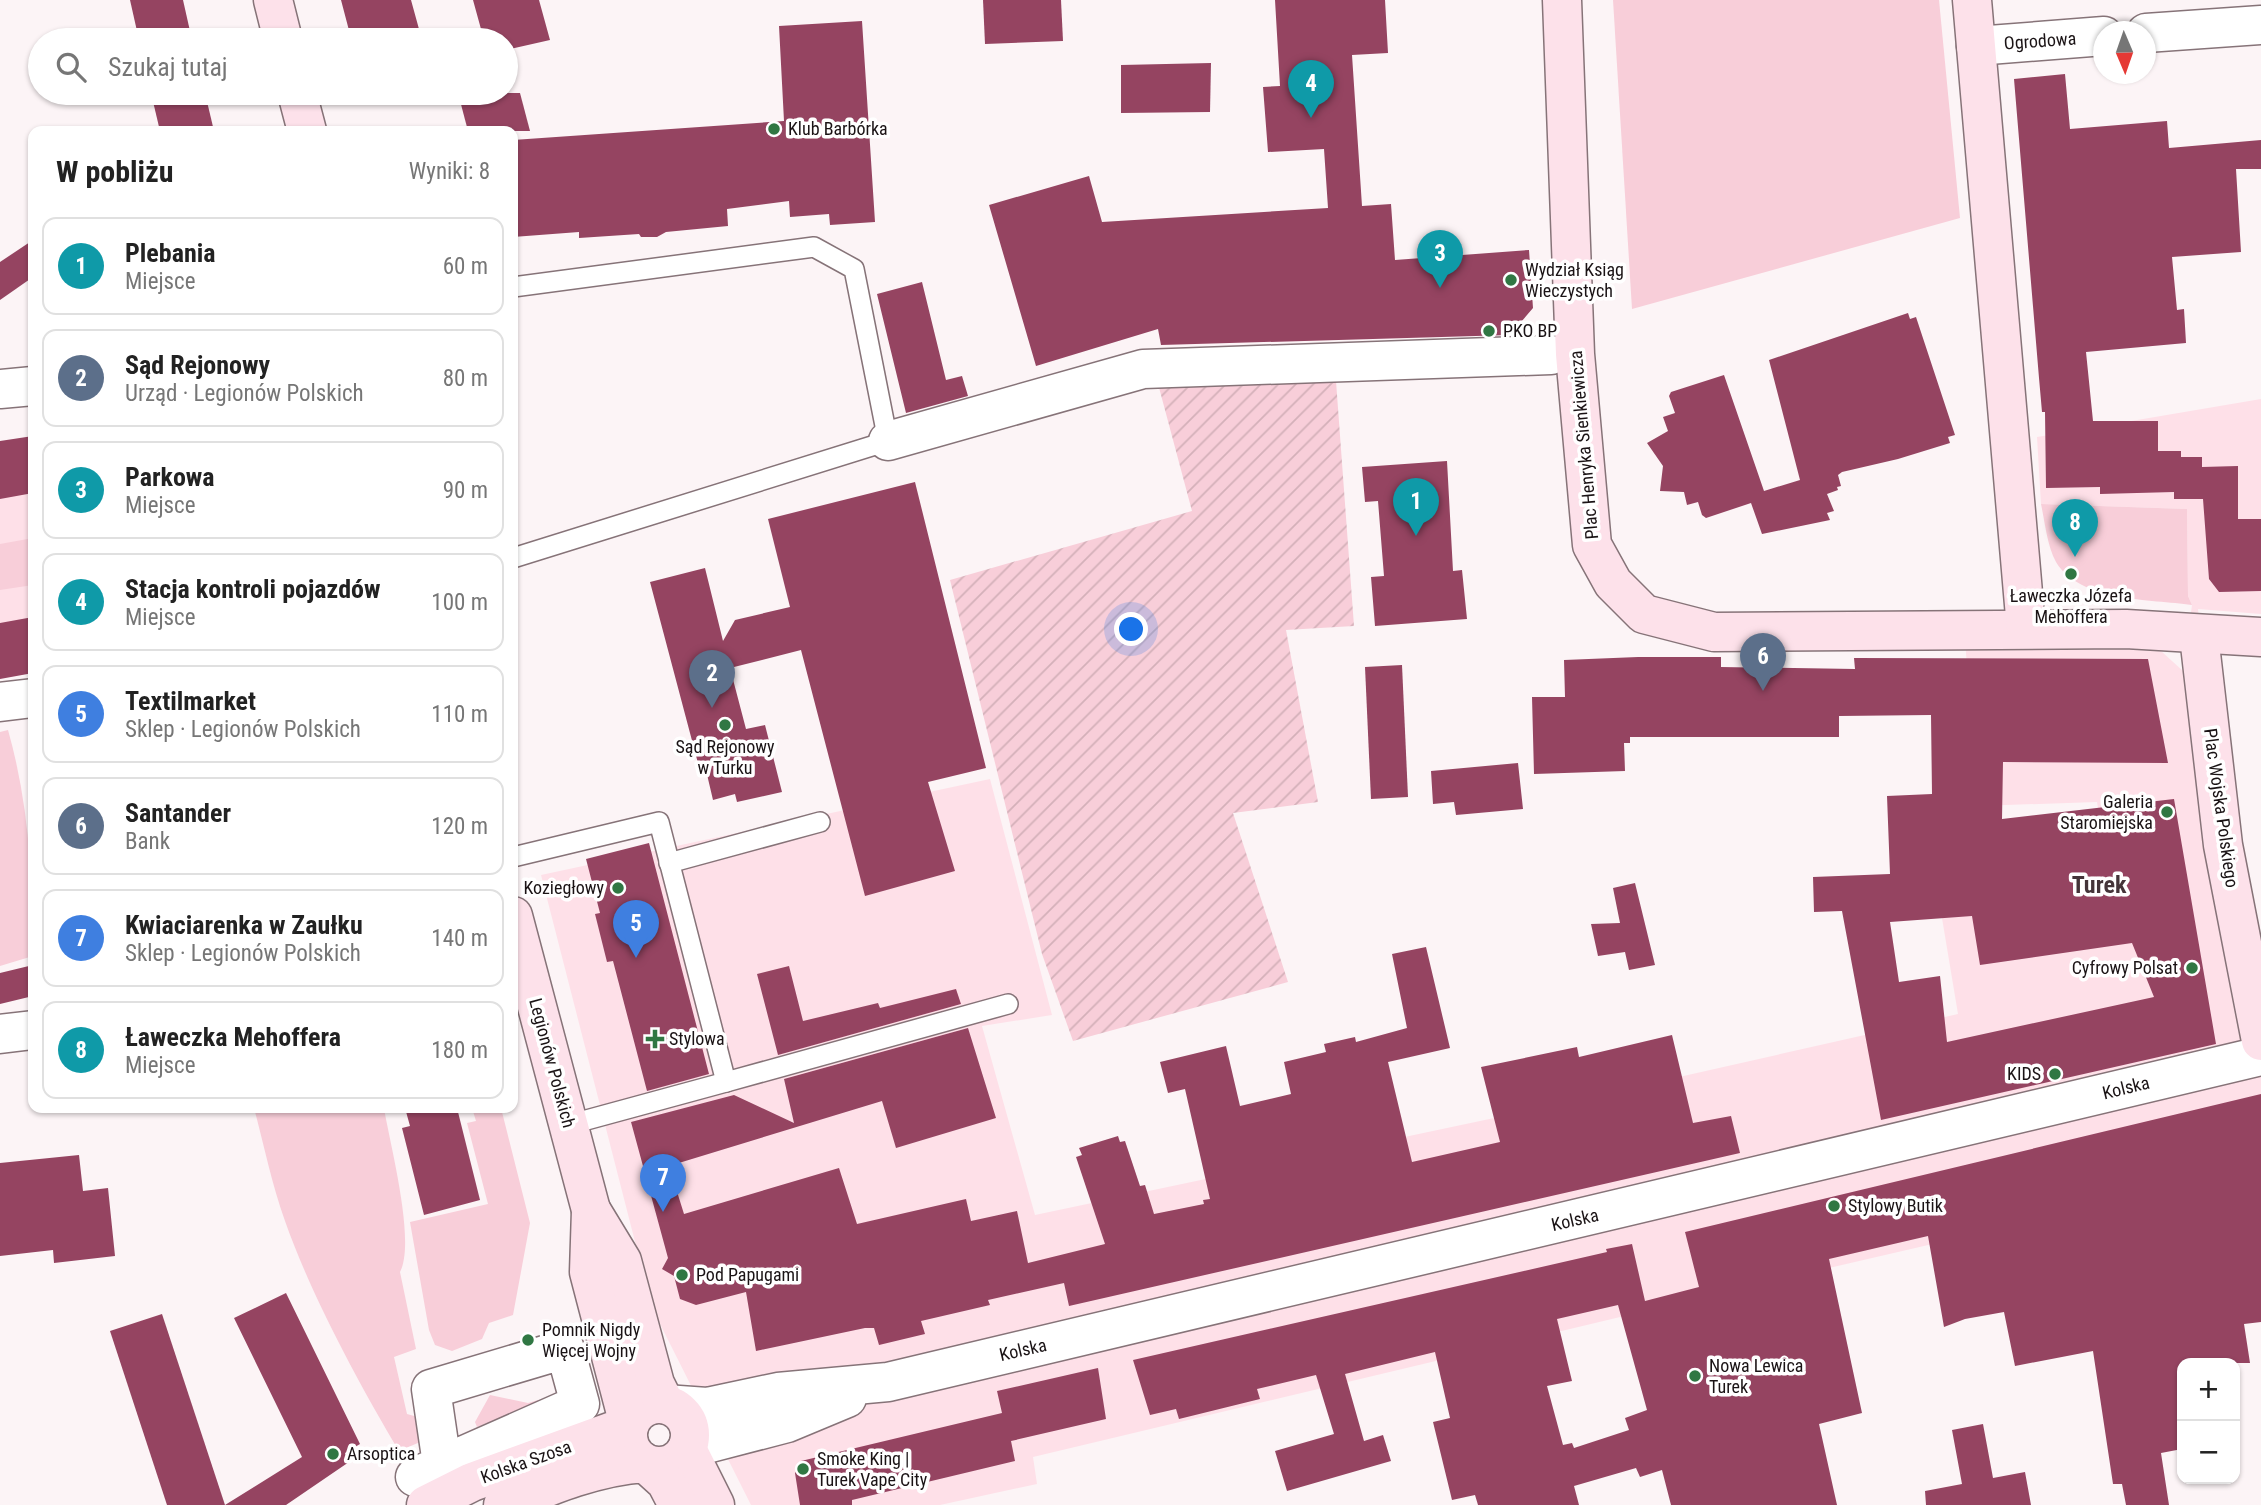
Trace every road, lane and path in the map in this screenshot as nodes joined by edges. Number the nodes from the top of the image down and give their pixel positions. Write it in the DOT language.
graph roads {
  1 [pos="273,0"];
  2 [pos="1562,0"];
  3 [pos="1972,0"];
  4 [pos="2261,26"];
  5 [pos="280,28"];
  6 [pos="2156,32"];
  7 [pos="2093,37"];
  8 [pos="1976,46"];
  9 [pos="300,105"];
  10 [pos="306,126"];
  11 [pos="518,286"];
  12 [pos="1551,355"];
  13 [pos="28,386"];
  14 [pos="0,389"];
  15 [pos="888,442"];
  16 [pos="518,556"];
  17 [pos="2026,628"];
  18 [pos="2199,636"];
  19 [pos="2261,637"];
  20 [pos="28,699"];
  21 [pos="0,702"];
  22 [pos="820,822"];
  23 [pos="518,856"];
  24 [pos="669,863"];
  25 [pos="518,935"];
  26 [pos="1008,1004"];
  27 [pos="28,1031"];
  28 [pos="0,1034"];
  29 [pos="2261,1041"];
  30 [pos="2261,1056"];
  31 [pos="726,1082"];
  32 [pos="568,1125"];
  33 [pos="591,1210"];
  34 [pos="888,1382"];
  35 [pos="665,1404"];
  36 [pos="629,1425"];
  37 [pos="687,1449"];
  38 [pos="645,1463"];
  39 [pos="428,1482"];
  40 [pos="503,1505"];
  41 [pos="678,1505"];
  42 [pos="715,1505"];
  1 -- 5 [label="street"];
  2 -- 17 [label="street, Plac Henryka Sienkiewicza"];
  3 -- 8 [label="street"];
  4 -- 6 [label="street"];
  7 -- 8 [label="street, Ogrodowa"];
  8 -- 17 [label="street"];
  9 -- 10 [label="street"];
  11 -- 15 [label="lane"];
  12 -- 15 [label="street"];
  13 -- 14 [label="street"];
  15 -- 16 [label="lane"];
  17 -- 18 [label="street, Plac Henryka Sienkiewicza"];
  18 -- 19 [label="street"];
  18 -- 29 [label="street, Plac Wojska Polskiego"];
  20 -- 21 [label="street"];
  22 -- 24 [label="lane"];
  23 -- 24 [label="lane"];
  24 -- 31 [label="lane"];
  25 -- 32 [label="street, Legionów Polskich"];
  26 -- 31 [label="lane"];
  27 -- 28 [label="street"];
  30 -- 34 [label="street, Kolska"];
  31 -- 32 [label="lane"];
  32 -- 33 [label="street, Legionów Polskich"];
  33 -- 35 [label="street, Legionów Polskich"];
  33 -- 36 [label="street, Legionów Polskich"];
  34 -- 35 [label="street, Kolska"];
  34 -- 37 [label="street, Kolska"];
  35 -- 36 [label="street"];
  35 -- 37 [label="street"];
  36 -- 38 [label="street"];
  36 -- 39 [label="street, Kolska Szosa"];
  37 -- 38 [label="street"];
  37 -- 42 [label="street"];
  38 -- 40 [label="street, Kolska Szosa"];
  38 -- 41 [label="street"];
}
